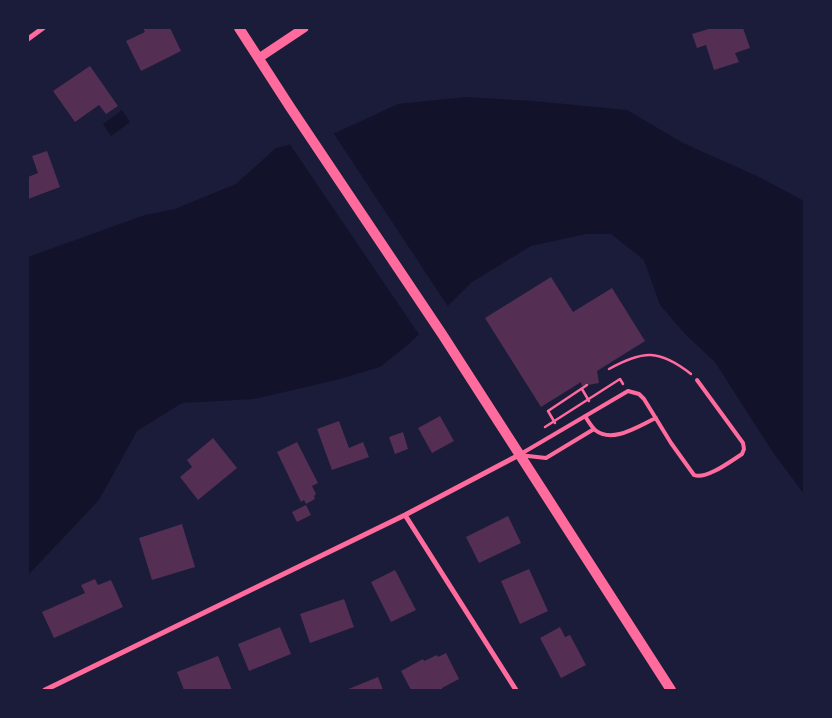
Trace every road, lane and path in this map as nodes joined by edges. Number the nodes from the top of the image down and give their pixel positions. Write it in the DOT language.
graph roads {
  1 [pos="43,28"];
  2 [pos="239,28"];
  3 [pos="304,28"];
  4 [pos="28,39"];
  5 [pos="259,58"];
  6 [pos="609,369"];
  7 [pos="697,380"];
  8 [pos="587,385"];
  9 [pos="582,389"];
  10 [pos="628,391"];
  11 [pos="586,396"];
  12 [pos="585,416"];
  13 [pos="656,418"];
  14 [pos="554,421"];
  15 [pos="542,429"];
  16 [pos="594,429"];
  17 [pos="561,431"];
  18 [pos="519,455"];
  19 [pos="405,515"];
  20 [pos="45,690"];
  21 [pos="516,690"];
  22 [pos="671,690"];
  1 -- 4 [label="street"];
  2 -- 5 [label="main road"];
  3 -- 5 [label="street"];
  5 -- 18 [label="main road"];
  6 -- 7 [label="path"];
  7 -- 13 [label="lane"];
  8 -- 9 [label="path"];
  9 -- 11 [label="path"];
  9 -- 14 [label="path"];
  10 -- 12 [label="lane"];
  10 -- 13 [label="lane"];
  10 -- 14 [label="path"];
  12 -- 16 [label="lane"];
  12 -- 17 [label="lane"];
  13 -- 16 [label="lane"];
  14 -- 15 [label="path"];
  14 -- 17 [label="path"];
  16 -- 18 [label="lane"];
  17 -- 18 [label="lane"];
  18 -- 19 [label="street"];
  18 -- 22 [label="main road"];
  19 -- 20 [label="street"];
  19 -- 21 [label="street"];
}
